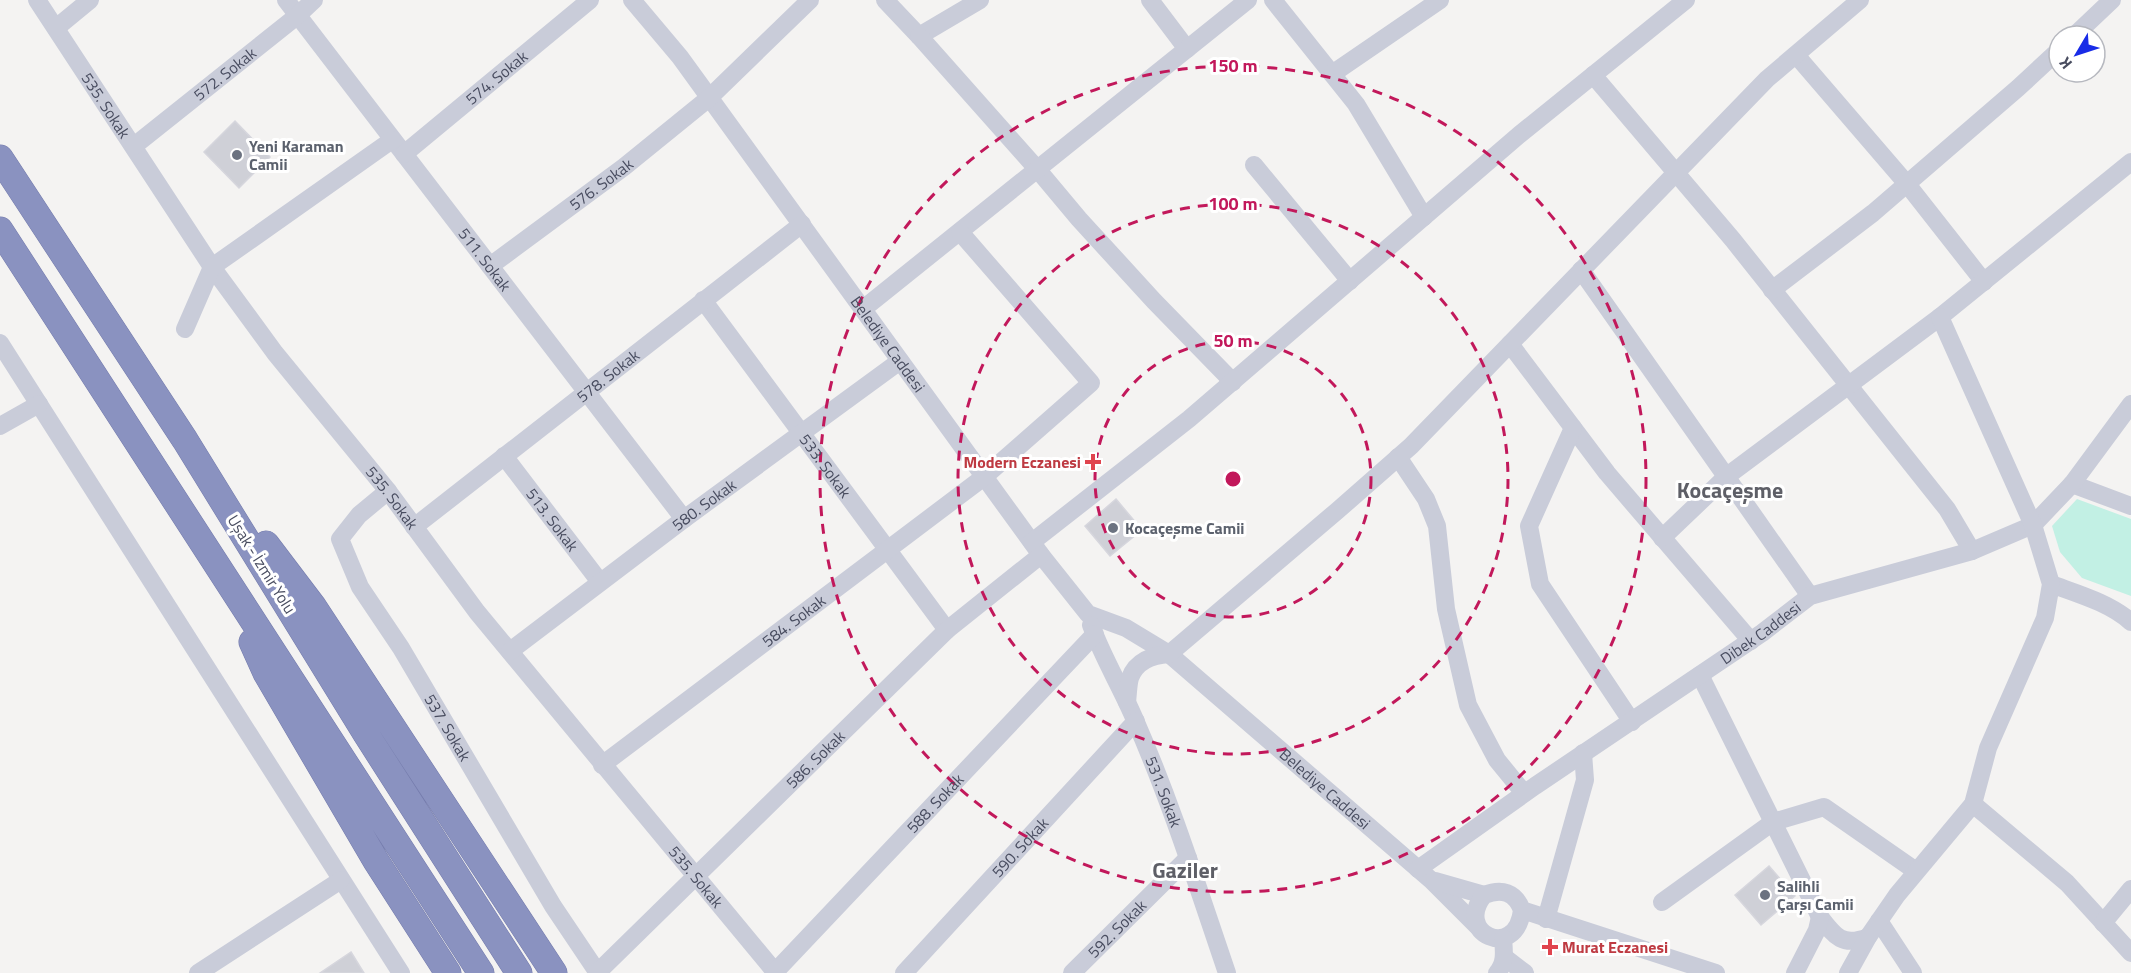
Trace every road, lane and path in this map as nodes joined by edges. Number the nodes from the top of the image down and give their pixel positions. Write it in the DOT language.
graph roads {
  1 [pos="37,0"];
  2 [pos="90,0"];
  3 [pos="286,0"];
  4 [pos="314,0"];
  5 [pos="590,0"];
  6 [pos="632,0"];
  7 [pos="810,0"];
  8 [pos="885,0"];
  9 [pos="980,0"];
  10 [pos="1150,0"];
  11 [pos="1248,0"];
  12 [pos="1273,0"];
  13 [pos="1440,0"];
  14 [pos="1685,0"];
  15 [pos="1860,0"];
  16 [pos="2112,0"];
  17 [pos="297,16"];
  18 [pos="2087,24"];
  19 [pos="56,28"];
  20 [pos="919,36"];
  21 [pos="1187,49"];
  22 [pos="1796,55"];
  23 [pos="2047,61"];
  24 [pos="1332,75"];
  25 [pos="1593,75"];
  26 [pos="709,98"];
  27 [pos="392,140"];
  28 [pos="134,146"];
  29 [pos="404,154"];
  30 [pos="0,158"];
  31 [pos="2131,162"];
  32 [pos="1254,165"];
  33 [pos="1038,170"];
  34 [pos="1676,173"];
  35 [pos="1907,184"];
  36 [pos="1424,217"];
  37 [pos="802,224"];
  38 [pos="0,230"];
  39 [pos="960,232"];
  40 [pos="490,266"];
  41 [pos="212,267"];
  42 [pos="1581,270"];
  43 [pos="1350,281"];
  44 [pos="1984,282"];
  45 [pos="1772,290"];
  46 [pos="704,300"];
  47 [pos="863,309"];
  48 [pos="1940,317"];
  49 [pos="185,328"];
  50 [pos="0,343"];
  51 [pos="1510,344"];
  52 [pos="900,361"];
  53 [pos="1233,382"];
  54 [pos="1849,386"];
  55 [pos="586,391"];
  56 [pos="39,404"];
  57 [pos="2131,404"];
  58 [pos="0,426"];
  59 [pos="1573,428"];
  60 [pos="801,434"];
  61 [pos="185,440"];
  62 [pos="504,456"];
  63 [pos="1398,457"];
  64 [pos="1727,476"];
  65 [pos="984,477"];
  66 [pos="2072,484"];
  67 [pos="388,491"];
  68 [pos="2131,506"];
  69 [pos="684,519"];
  70 [pos="2033,525"];
  71 [pos="414,527"];
  72 [pos="1662,538"];
  73 [pos="1037,549"];
  74 [pos="888,550"];
  75 [pos="1972,551"];
  76 [pos="220,570"];
  77 [pos="600,582"];
  78 [pos="2051,584"];
  79 [pos="1810,596"];
  80 [pos="1088,614"];
  81 [pos="2131,622"];
  82 [pos="947,630"];
  83 [pos="1095,634"];
  84 [pos="1751,641"];
  85 [pos="510,651"];
  86 [pos="1169,654"];
  87 [pos="1700,675"];
  88 [pos="1127,702"];
  89 [pos="1136,721"];
  90 [pos="1632,722"];
  91 [pos="1583,753"];
  92 [pos="602,765"];
  93 [pos="1524,793"];
  94 [pos="1973,804"];
  95 [pos="1773,822"];
  96 [pos="1188,858"];
  97 [pos="1916,872"];
  98 [pos="1424,875"];
  99 [pos="696,878"];
  100 [pos="340,880"];
  101 [pos="2131,888"];
  102 [pos="1484,895"];
  103 [pos="1662,902"];
  104 [pos="1522,910"];
  105 [pos="1820,917"];
  106 [pos="1546,919"];
  107 [pos="1879,921"];
  108 [pos="2103,923"];
  109 [pos="1477,926"];
  110 [pos="1868,937"];
  111 [pos="1503,938"];
  112 [pos="2131,953"];
  113 [pos="1501,965"];
  114 [pos="198,973"];
  115 [pos="401,973"];
  116 [pos="448,973"];
  117 [pos="481,973"];
  118 [pos="519,973"];
  119 [pos="554,973"];
  120 [pos="598,973"];
  121 [pos="775,973"];
  122 [pos="904,973"];
  123 [pos="1072,973"];
  124 [pos="1227,973"];
  125 [pos="1525,973"];
  126 [pos="1716,973"];
  127 [pos="1795,973"];
  128 [pos="1848,973"];
  129 [pos="1912,973"];
  1 -- 19 [label="street, 535. Sokak"];
  2 -- 19 [label="street"];
  3 -- 17 [label="street, 511. Sokak"];
  4 -- 17 [label="street, 572. Sokak"];
  5 -- 29 [label="street, 574. Sokak"];
  6 -- 26 [label="street, Belediye Caddesi"];
  7 -- 26 [label="street, 576. Sokak"];
  8 -- 20 [label="street"];
  9 -- 20 [label="street"];
  10 -- 21 [label="street"];
  11 -- 21 [label="street"];
  12 -- 24 [label="street"];
  13 -- 24 [label="street"];
  14 -- 25 [label="street, 586. Sokak"];
  15 -- 22 [label="street"];
  16 -- 18 [label="street"];
  17 -- 27 [label="street, 511. Sokak"];
  17 -- 28 [label="street, 572. Sokak"];
  19 -- 28 [label="street, 535. Sokak"];
  20 -- 33 [label="street"];
  21 -- 33 [label="street"];
  22 -- 34 [label="street"];
  22 -- 35 [label="street"];
  23 -- 35 [label="street"];
  24 -- 36 [label="street"];
  25 -- 34 [label="street"];
  25 -- 36 [label="street, 586. Sokak"];
  26 -- 37 [label="street, Belediye Caddesi"];
  26 -- 40 [label="street, 576. Sokak"];
  27 -- 29 [label="street, 511. Sokak"];
  27 -- 41 [label="street"];
  28 -- 41 [label="street, 535. Sokak"];
  29 -- 40 [label="street, 511. Sokak"];
  30 -- 61 [label="highway, Uşak - İzmir Yolu"];
  31 -- 44 [label="street"];
  32 -- 43 [label="street"];
  33 -- 39 [label="street"];
  33 -- 53 [label="street"];
  34 -- 42 [label="street"];
  34 -- 45 [label="street"];
  35 -- 44 [label="street"];
  35 -- 45 [label="street"];
  36 -- 43 [label="street, 586. Sokak"];
  37 -- 46 [label="street, 578. Sokak"];
  37 -- 47 [label="street, Belediye Caddesi"];
  38 -- 76 [label="highway"];
  39 -- 47 [label="street"];
  39 -- 65 [label="street, 584. Sokak"];
  40 -- 55 [label="street, 511. Sokak"];
  41 -- 49 [label="street"];
  41 -- 67 [label="street, 535. Sokak"];
  42 -- 51 [label="street"];
  42 -- 64 [label="street"];
  43 -- 53 [label="street, 586. Sokak"];
  44 -- 48 [label="street"];
  45 -- 54 [label="street"];
  46 -- 55 [label="street, 578. Sokak"];
  46 -- 60 [label="street, 533. Sokak"];
  47 -- 52 [label="street, Belediye Caddesi"];
  48 -- 54 [label="street"];
  48 -- 70 [label="street"];
  50 -- 56 [label="street"];
  51 -- 59 [label="street"];
  51 -- 63 [label="street"];
  52 -- 60 [label="street, 580. Sokak"];
  52 -- 65 [label="street, Belediye Caddesi"];
  53 -- 73 [label="street, 586. Sokak"];
  54 -- 64 [label="street"];
  54 -- 75 [label="street"];
  55 -- 62 [label="street, 578. Sokak"];
  55 -- 69 [label="street, 511. Sokak"];
  56 -- 58 [label="street"];
  56 -- 100 [label="street"];
  57 -- 66 [label="street, Dibek Caddesi"];
  59 -- 72 [label="street"];
  59 -- 90 [label="street"];
  60 -- 69 [label="street, 580. Sokak"];
  60 -- 74 [label="street, 533. Sokak"];
  61 -- 118 [label="highway, Uşak - İzmir Yolu"];
  61 -- 119 [label="highway"];
  62 -- 71 [label="street, 578. Sokak"];
  62 -- 77 [label="street, 513. Sokak"];
  63 -- 86 [label="street"];
  63 -- 93 [label="street"];
  64 -- 72 [label="street"];
  64 -- 79 [label="street"];
  65 -- 73 [label="street, Belediye Caddesi"];
  65 -- 74 [label="street, 584. Sokak"];
  66 -- 68 [label="street"];
  66 -- 70 [label="street, Dibek Caddesi"];
  67 -- 71 [label="street, 535. Sokak"];
  67 -- 120 [label="street, 537. Sokak"];
  69 -- 77 [label="street, 580. Sokak"];
  70 -- 75 [label="street, Dibek Caddesi"];
  70 -- 78 [label="street"];
  71 -- 85 [label="street, 535. Sokak"];
  72 -- 84 [label="street"];
  73 -- 80 [label="street, Belediye Caddesi"];
  73 -- 82 [label="street, 586. Sokak"];
  74 -- 82 [label="street, 533. Sokak"];
  74 -- 92 [label="street, 584. Sokak"];
  75 -- 79 [label="street, Dibek Caddesi"];
  76 -- 116 [label="highway"];
  76 -- 117 [label="highway"];
  77 -- 85 [label="street, 580. Sokak"];
  78 -- 81 [label="street"];
  78 -- 94 [label="street"];
  79 -- 84 [label="street, Dibek Caddesi"];
  80 -- 83 [label="street, 531. Sokak"];
  80 -- 86 [label="street, Belediye Caddesi"];
  82 -- 99 [label="street, 586. Sokak"];
  83 -- 88 [label="street, 531. Sokak"];
  83 -- 121 [label="street, 588. Sokak"];
  84 -- 87 [label="street, Dibek Caddesi"];
  85 -- 92 [label="street, 535. Sokak"];
  86 -- 88 [label="street"];
  86 -- 98 [label="street, Belediye Caddesi"];
  87 -- 90 [label="street, Dibek Caddesi"];
  87 -- 95 [label="street"];
  88 -- 89 [label="street, 531. Sokak"];
  89 -- 96 [label="street, 531. Sokak"];
  89 -- 122 [label="street, 590. Sokak"];
  90 -- 91 [label="street, Dibek Caddesi"];
  91 -- 93 [label="street, Dibek Caddesi"];
  91 -- 106 [label="street"];
  92 -- 99 [label="street, 535. Sokak"];
  93 -- 98 [label="street, Dibek Caddesi"];
  94 -- 97 [label="street"];
  94 -- 108 [label="street"];
  95 -- 97 [label="street"];
  95 -- 103 [label="street"];
  95 -- 105 [label="street"];
  96 -- 123 [label="street, 592. Sokak"];
  96 -- 124 [label="street, 531. Sokak"];
  97 -- 107 [label="street"];
  98 -- 102 [label="street"];
  98 -- 109 [label="street, Belediye Caddesi"];
  99 -- 120 [label="street, 586. Sokak"];
  99 -- 121 [label="street, 535. Sokak"];
  100 -- 114 [label="street"];
  100 -- 115 [label="street"];
  101 -- 108 [label="street"];
  102 -- 104 [label="street"];
  102 -- 109 [label="street"];
  104 -- 106 [label="street"];
  104 -- 111 [label="street"];
  105 -- 110 [label="street"];
  105 -- 127 [label="street"];
  106 -- 126 [label="street"];
  107 -- 110 [label="street"];
  107 -- 129 [label="street"];
  108 -- 112 [label="street"];
  109 -- 111 [label="street"];
  110 -- 128 [label="street"];
  111 -- 113 [label="street"];
  113 -- 125 [label="street"];
}
